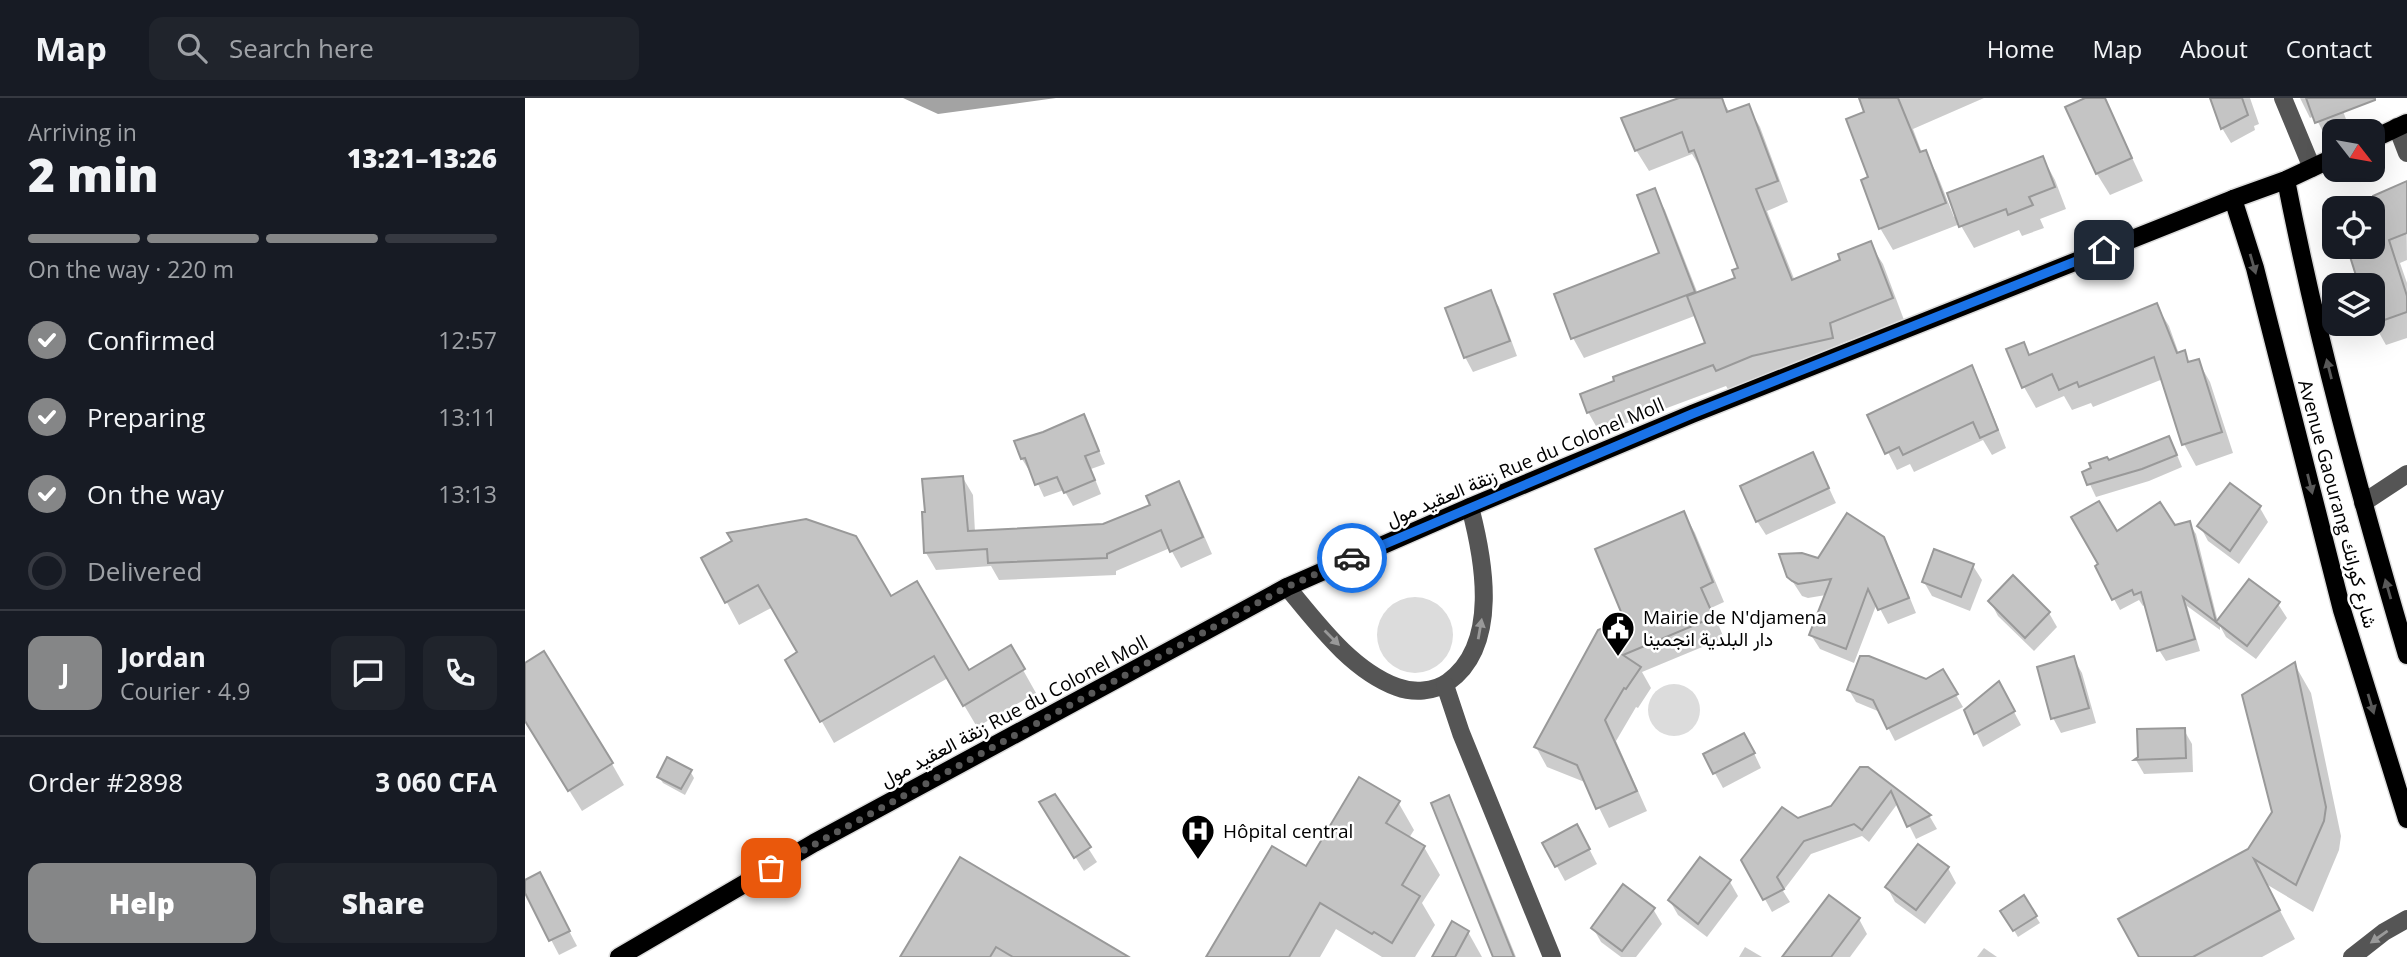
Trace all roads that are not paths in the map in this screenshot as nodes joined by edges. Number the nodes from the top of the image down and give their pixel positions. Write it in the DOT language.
graph roads {
  1 [pos="2283,98"];
  2 [pos="2402,125"];
  3 [pos="2385,133"];
  4 [pos="2407,153"];
  5 [pos="2322,163"];
  6 [pos="2312,167"];
  7 [pos="2286,180"];
  8 [pos="2233,199"];
  9 [pos="2407,474"];
  10 [pos="2363,503"];
  11 [pos="1470,507"];
  12 [pos="1287,587"];
  13 [pos="2407,655"];
  14 [pos="1445,685"];
  15 [pos="2407,819"];
  16 [pos="2407,919"];
  17 [pos="619,957"];
  18 [pos="1552,957"];
  19 [pos="2352,957"];
  1 -- 6 [label="street"];
  2 -- 3 [label="main road"];
  2 -- 4 [label="street"];
  5 -- 6 [label="main road, زنقة العقيد مول Rue du Colonel Moll"];
  6 -- 7 [label="main road, زنقة العقيد مول Rue du Colonel Moll"];
  7 -- 8 [label="main road, زنقة العقيد مول Rue du Colonel Moll"];
  10 -- 7 [label="main road, Avenue Gaourang شارع كورانك, one-way"];
  8 -- 11 [label="main road, زنقة العقيد مول Rue du Colonel Moll"];
  8 -- 15 [label="main road, Avenue Gaourang شارع كورانك, one-way"];
  9 -- 10 [label="street"];
  13 -- 10 [label="main road, Avenue Gaourang شارع كورانك, one-way"];
  11 -- 12 [label="main road, زنقة العقيد مول Rue du Colonel Moll"];
  14 -- 11 [label="street, one-way"];
  12 -- 14 [label="street, one-way"];
  12 -- 17 [label="main road, زنقة العقيد مول Rue du Colonel Moll"];
  14 -- 18 [label="street"];
  16 -- 19 [label="street, one-way"];
}
